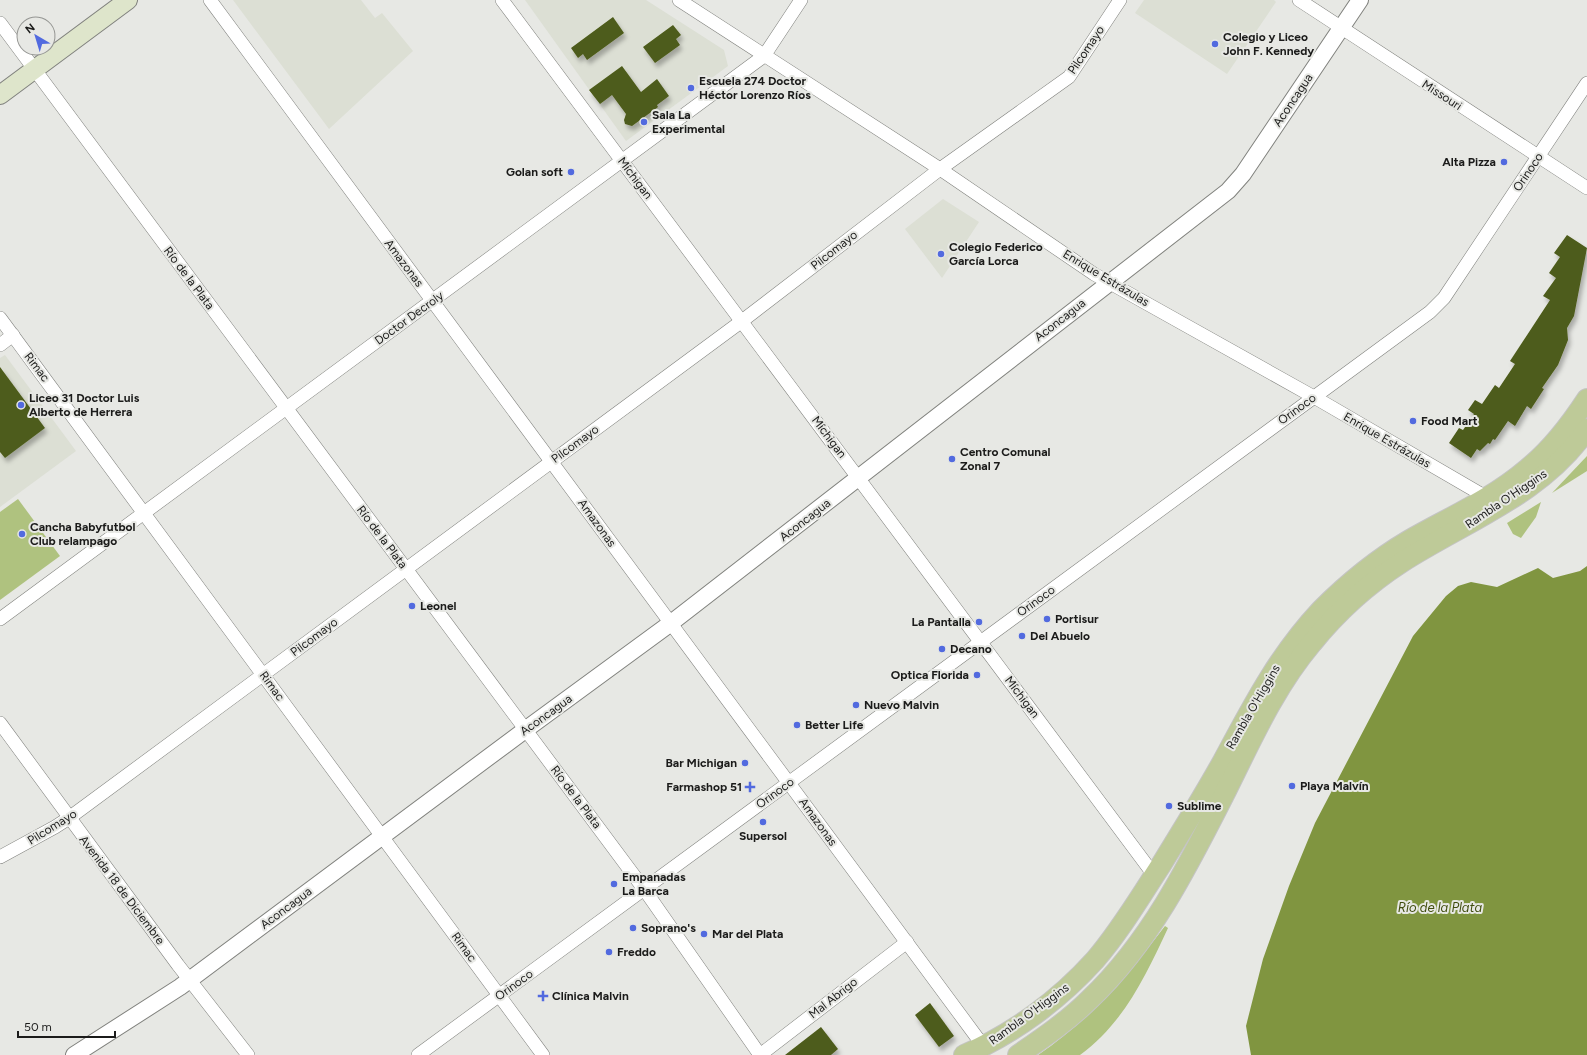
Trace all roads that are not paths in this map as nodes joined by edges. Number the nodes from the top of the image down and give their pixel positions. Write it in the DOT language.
graph roads {
  1 [pos="128,0"];
  2 [pos="210,0"];
  3 [pos="502,0"];
  4 [pos="678,0"];
  5 [pos="802,0"];
  6 [pos="1120,0"];
  7 [pos="1299,0"];
  8 [pos="1360,0"];
  9 [pos="0,23"];
  10 [pos="1341,29"];
  11 [pos="764,56"];
  12 [pos="34,70"];
  13 [pos="1587,83"];
  14 [pos="0,96"];
  15 [pos="1538,158"];
  16 [pos="622,160"];
  17 [pos="940,169"];
  18 [pos="1587,188"];
  19 [pos="1110,282"];
  20 [pos="433,301"];
  21 [pos="0,318"];
  22 [pos="742,321"];
  23 [pos="13,335"];
  24 [pos="0,345"];
  25 [pos="1314,397"];
  26 [pos="1587,399"];
  27 [pos="286,409"];
  28 [pos="1587,428"];
  29 [pos="551,461"];
  30 [pos="859,477"];
  31 [pos="1486,497"];
  32 [pos="144,512"];
  33 [pos="406,569"];
  34 [pos="0,619"];
  35 [pos="671,623"];
  36 [pos="980,642"];
  37 [pos="263,674"];
  38 [pos="0,723"];
  39 [pos="525,730"];
  40 [pos="789,782"];
  41 [pos="69,818"];
  42 [pos="382,836"];
  43 [pos="0,857"];
  44 [pos="1154,875"];
  45 [pos="644,889"];
  46 [pos="906,942"];
  47 [pos="189,979"];
  48 [pos="499,995"];
  49 [pos="984,1047"];
  50 [pos="74,1055"];
  51 [pos="248,1055"];
  52 [pos="418,1055"];
  53 [pos="543,1055"];
  54 [pos="760,1055"];
  55 [pos="964,1055"];
  56 [pos="1018,1055"];
  1 -- 12 [label="main road"];
  2 -- 20 [label="street, Amazonas"];
  3 -- 16 [label="street, Míchigan"];
  4 -- 11 [label="street, Enrique Estrázulas"];
  5 -- 11 [label="street, Doctor Decroly"];
  6 -- 17 [label="street, Pilcomayo"];
  7 -- 10 [label="street, Missouri"];
  8 -- 10 [label="street, Aconcagua"];
  9 -- 12 [label="street, Río de la Plata"];
  10 -- 15 [label="street, Missouri"];
  10 -- 19 [label="street, Aconcagua"];
  11 -- 16 [label="street, Doctor Decroly"];
  11 -- 17 [label="street, Enrique Estrázulas"];
  12 -- 14 [label="main road"];
  12 -- 27 [label="street, Río de la Plata"];
  13 -- 15 [label="street, Orinoco"];
  15 -- 18 [label="street, Missouri"];
  15 -- 25 [label="street, Orinoco"];
  16 -- 20 [label="street, Doctor Decroly"];
  16 -- 22 [label="street, Míchigan"];
  17 -- 19 [label="street, Enrique Estrázulas"];
  17 -- 22 [label="street, Pilcomayo"];
  19 -- 25 [label="street, Enrique Estrázulas"];
  19 -- 30 [label="street, Aconcagua"];
  20 -- 27 [label="street, Doctor Decroly"];
  20 -- 29 [label="street, Amazonas"];
  21 -- 23 [label="street, Rimac"];
  22 -- 29 [label="street, Pilcomayo"];
  22 -- 30 [label="street, Míchigan"];
  23 -- 24 [label="street"];
  23 -- 32 [label="street, Rimac"];
  25 -- 31 [label="street, Enrique Estrázulas"];
  25 -- 36 [label="street, Orinoco"];
  26 -- 31 [label="main road, Rambla O'Higgins"];
  27 -- 32 [label="street, Doctor Decroly"];
  27 -- 33 [label="street, Río de la Plata"];
  28 -- 56 [label="main road, Rambla O'Higgins"];
  29 -- 33 [label="street, Pilcomayo"];
  29 -- 35 [label="street, Amazonas"];
  30 -- 35 [label="street, Aconcagua"];
  30 -- 36 [label="street, Míchigan"];
  31 -- 44 [label="main road, Rambla O'Higgins"];
  32 -- 34 [label="street, Doctor Decroly"];
  32 -- 37 [label="street, Rimac"];
  33 -- 37 [label="street, Pilcomayo"];
  33 -- 39 [label="street, Río de la Plata"];
  35 -- 39 [label="street, Aconcagua"];
  35 -- 40 [label="street, Amazonas"];
  36 -- 40 [label="street, Orinoco"];
  36 -- 44 [label="street, Míchigan"];
  37 -- 41 [label="street, Pilcomayo"];
  37 -- 42 [label="street, Rimac"];
  38 -- 41 [label="street, Avenida 18 de Diciembre"];
  39 -- 42 [label="street, Aconcagua"];
  39 -- 45 [label="street, Río de la Plata"];
  40 -- 45 [label="street, Orinoco"];
  40 -- 46 [label="street, Amazonas"];
  41 -- 43 [label="street, Pilcomayo"];
  41 -- 47 [label="street, Avenida 18 de Diciembre"];
  42 -- 47 [label="street, Aconcagua"];
  42 -- 48 [label="street, Rimac"];
  44 -- 49 [label="main road, Rambla O'Higgins"];
  45 -- 48 [label="street, Orinoco"];
  45 -- 54 [label="street, Río de la Plata"];
  46 -- 49 [label="street, Amazonas"];
  46 -- 54 [label="street, Mal Abrigo"];
  47 -- 50 [label="street, Aconcagua"];
  47 -- 51 [label="street, Avenida 18 de Diciembre"];
  48 -- 52 [label="street, Orinoco"];
  48 -- 53 [label="street, Rimac"];
  49 -- 55 [label="main road, Rambla O'Higgins"];
}
